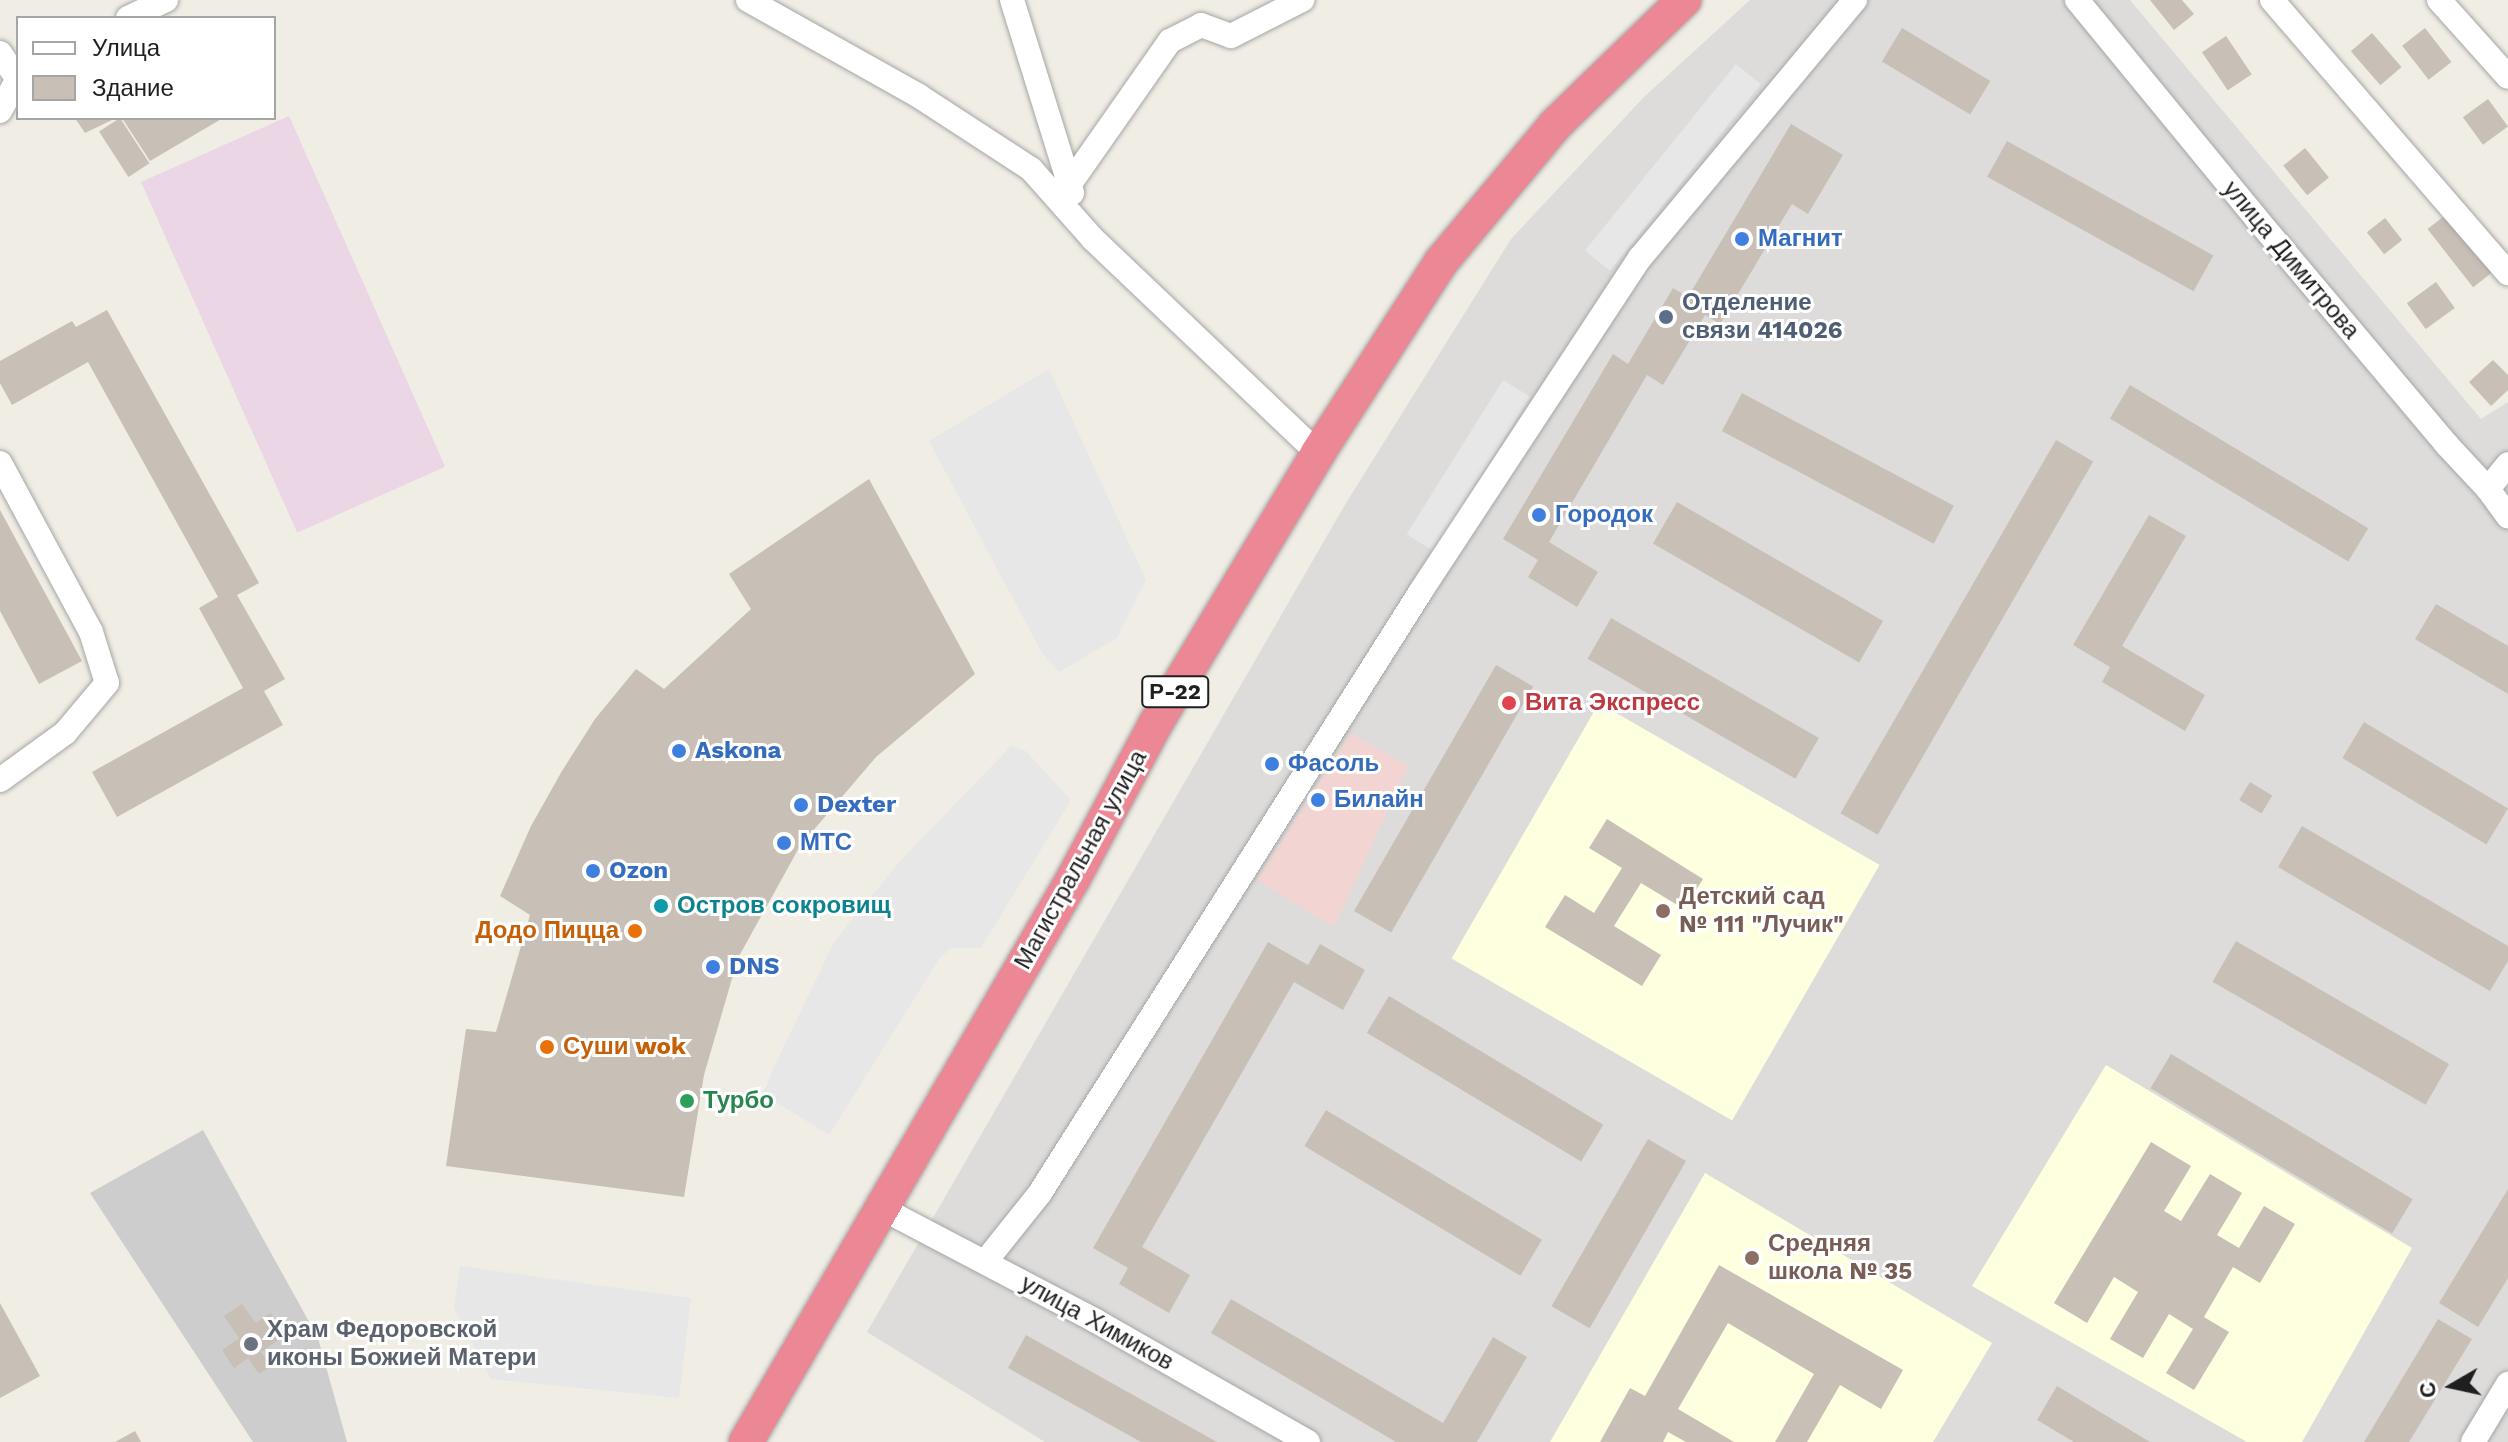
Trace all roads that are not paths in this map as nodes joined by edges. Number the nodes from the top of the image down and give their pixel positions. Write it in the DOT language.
graph roads {
  1 [pos="166,0"];
  2 [pos="748,0"];
  3 [pos="1012,0"];
  4 [pos="1302,0"];
  5 [pos="1684,0"];
  6 [pos="1855,0"];
  7 [pos="2077,0"];
  8 [pos="2272,0"];
  9 [pos="2439,0"];
  10 [pos="132,16"];
  11 [pos="0,53"];
  12 [pos="16,75"];
  13 [pos="2508,77"];
  14 [pos="16,82"];
  15 [pos="0,111"];
  16 [pos="1069,185"];
  17 [pos="1093,239"];
  18 [pos="2508,273"];
  19 [pos="1318,453"];
  20 [pos="0,463"];
  21 [pos="2508,464"];
  22 [pos="2488,489"];
  23 [pos="2508,517"];
  24 [pos="1,779"];
  25 [pos="883,1209"];
  26 [pos="985,1262"];
  27 [pos="2508,1384"];
  28 [pos="746,1442"];
  29 [pos="1308,1442"];
  30 [pos="2473,1442"];
  1 -- 10 [label="street"];
  2 -- 17 [label="street"];
  3 -- 16 [label="street"];
  4 -- 16 [label="street"];
  5 -- 19 [label="highway, Магистральная улица / Р-22"];
  6 -- 26 [label="street"];
  7 -- 22 [label="street, улица Димитрова"];
  8 -- 18 [label="street"];
  9 -- 13 [label="street"];
  11 -- 12 [label="street"];
  14 -- 15 [label="street"];
  16 -- 17 [label="street"];
  17 -- 19 [label="street"];
  19 -- 25 [label="highway, Магистральная улица / Р-22"];
  20 -- 24 [label="street"];
  21 -- 22 [label="street"];
  22 -- 23 [label="street, улица Димитрова"];
  25 -- 26 [label="street, улица Химиков"];
  25 -- 28 [label="highway, Магистральная улица / Р-22"];
  26 -- 29 [label="street, улица Химиков"];
  27 -- 30 [label="street"];
}
